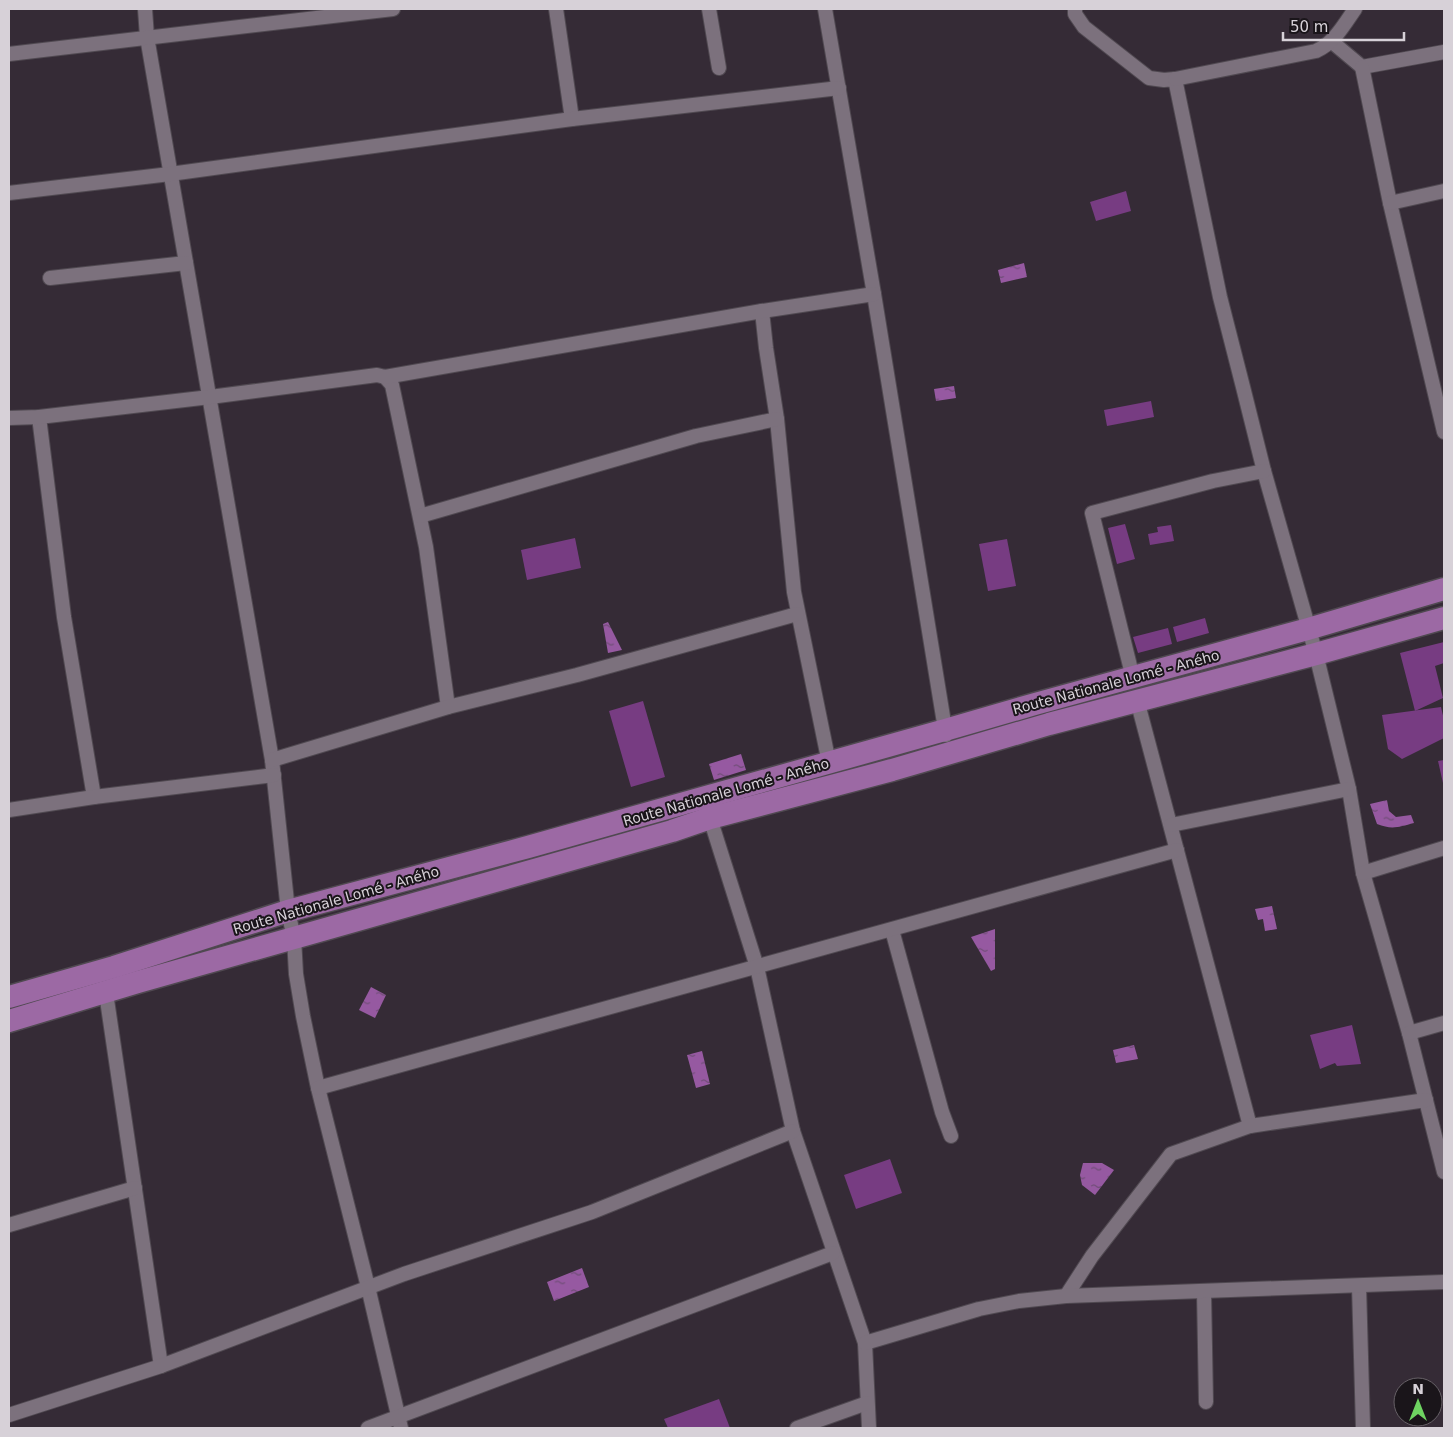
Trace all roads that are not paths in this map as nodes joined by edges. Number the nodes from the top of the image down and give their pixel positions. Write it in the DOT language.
graph roads {
  1 [pos="145,9"];
  2 [pos="393,9"];
  3 [pos="556,9"];
  4 [pos="709,9"];
  5 [pos="825,9"];
  6 [pos="1074,9"];
  7 [pos="1355,9"];
  8 [pos="147,38"];
  9 [pos="1331,41"];
  10 [pos="1444,52"];
  11 [pos="9,54"];
  12 [pos="1362,67"];
  13 [pos="719,68"];
  14 [pos="1175,80"];
  15 [pos="839,88"];
  16 [pos="572,119"];
  17 [pos="170,174"];
  18 [pos="1444,191"];
  19 [pos="9,194"];
  20 [pos="1390,204"];
  21 [pos="186,263"];
  22 [pos="50,278"];
  23 [pos="874,294"];
  24 [pos="762,311"];
  25 [pos="385,377"];
  26 [pos="210,397"];
  27 [pos="39,417"];
  28 [pos="9,418"];
  29 [pos="777,419"];
  30 [pos="1444,432"];
  31 [pos="1264,471"];
  32 [pos="420,516"];
  33 [pos="1444,589"];
  34 [pos="797,614"];
  35 [pos="1444,618"];
  36 [pos="1308,629"];
  37 [pos="1316,654"];
  38 [pos="1133,678"];
  39 [pos="1137,700"];
  40 [pos="448,707"];
  41 [pos="945,730"];
  42 [pos="950,753"];
  43 [pos="272,760"];
  44 [pos="829,763"];
  45 [pos="274,775"];
  46 [pos="1349,788"];
  47 [pos="94,797"];
  48 [pos="9,810"];
  49 [pos="710,818"];
  50 [pos="1171,825"];
  51 [pos="1444,848"];
  52 [pos="1177,850"];
  53 [pos="1364,873"];
  54 [pos="288,911"];
  55 [pos="892,930"];
  56 [pos="294,938"];
  57 [pos="757,967"];
  58 [pos="106,993"];
  59 [pos="9,997"];
  60 [pos="9,1021"];
  61 [pos="1444,1023"];
  62 [pos="1410,1033"];
  63 [pos="318,1088"];
  64 [pos="1426,1100"];
  65 [pos="1250,1126"];
  66 [pos="793,1132"];
  67 [pos="951,1136"];
  68 [pos="1444,1172"];
  69 [pos="135,1188"];
  70 [pos="9,1225"];
  71 [pos="833,1253"];
  72 [pos="1444,1282"];
  73 [pos="1359,1286"];
  74 [pos="368,1287"];
  75 [pos="1204,1292"];
  76 [pos="1066,1296"];
  77 [pos="865,1343"];
  78 [pos="161,1366"];
  79 [pos="1206,1402"];
  80 [pos="867,1403"];
  81 [pos="9,1415"];
  82 [pos="399,1422"];
  83 [pos="368,1428"];
  84 [pos="797,1428"];
  85 [pos="869,1428"];
  86 [pos="1363,1428"];
  1 -- 8 [label="street"];
  2 -- 8 [label="street"];
  3 -- 16 [label="street"];
  4 -- 13 [label="street"];
  5 -- 15 [label="street"];
  6 -- 14 [label="street"];
  7 -- 9 [label="street"];
  8 -- 11 [label="street"];
  8 -- 17 [label="street"];
  9 -- 12 [label="street"];
  9 -- 14 [label="street"];
  10 -- 12 [label="street"];
  12 -- 20 [label="street"];
  14 -- 31 [label="street"];
  15 -- 16 [label="street"];
  15 -- 23 [label="street"];
  16 -- 17 [label="street"];
  17 -- 19 [label="street"];
  17 -- 21 [label="street"];
  18 -- 20 [label="street"];
  20 -- 30 [label="street"];
  21 -- 22 [label="street"];
  21 -- 26 [label="street"];
  23 -- 24 [label="street"];
  23 -- 41 [label="street"];
  24 -- 25 [label="street"];
  24 -- 29 [label="street"];
  25 -- 26 [label="street"];
  25 -- 32 [label="street"];
  26 -- 27 [label="street"];
  26 -- 43 [label="street"];
  27 -- 28 [label="street"];
  27 -- 47 [label="street"];
  29 -- 32 [label="street"];
  29 -- 34 [label="street"];
  31 -- 36 [label="street"];
  31 -- 38 [label="street"];
  32 -- 40 [label="street"];
  33 -- 36 [label="highway, Route Nationale Lomé - Aného"];
  34 -- 40 [label="street"];
  34 -- 44 [label="street"];
  35 -- 37 [label="highway, Route Nationale Lomé - Aného"];
  36 -- 37 [label="street"];
  36 -- 38 [label="highway, Route Nationale Lomé - Aného"];
  37 -- 39 [label="highway, Route Nationale Lomé - Aného"];
  37 -- 46 [label="street"];
  38 -- 41 [label="highway, Route Nationale Lomé - Aného"];
  39 -- 42 [label="highway, Route Nationale Lomé - Aného"];
  39 -- 50 [label="street"];
  40 -- 43 [label="street"];
  41 -- 42 [label="street"];
  41 -- 44 [label="highway, Route Nationale Lomé - Aného"];
  42 -- 49 [label="highway, Route Nationale Lomé - Aného"];
  43 -- 45 [label="street"];
  44 -- 54 [label="highway, Route Nationale Lomé - Aného"];
  45 -- 47 [label="street"];
  45 -- 54 [label="street"];
  46 -- 50 [label="street"];
  46 -- 53 [label="street"];
  47 -- 48 [label="street"];
  49 -- 56 [label="highway, Route Nationale Lomé - Aného"];
  49 -- 57 [label="street"];
  50 -- 52 [label="street"];
  51 -- 53 [label="street"];
  52 -- 55 [label="street"];
  52 -- 65 [label="street"];
  53 -- 62 [label="street"];
  54 -- 56 [label="street"];
  54 -- 59 [label="highway, Route Nationale Lomé - Aného"];
  55 -- 57 [label="street"];
  55 -- 67 [label="street"];
  56 -- 58 [label="highway, Route Nationale Lomé - Aného"];
  56 -- 63 [label="street"];
  57 -- 63 [label="street"];
  57 -- 66 [label="street"];
  58 -- 60 [label="highway, Route Nationale Lomé - Aného"];
  58 -- 69 [label="street"];
  61 -- 62 [label="street"];
  62 -- 64 [label="street"];
  63 -- 74 [label="street"];
  64 -- 65 [label="street"];
  64 -- 68 [label="street"];
  65 -- 76 [label="street"];
  66 -- 71 [label="street"];
  66 -- 74 [label="street"];
  69 -- 70 [label="street"];
  69 -- 78 [label="street"];
  71 -- 77 [label="street"];
  71 -- 82 [label="street"];
  72 -- 73 [label="street"];
  73 -- 75 [label="street"];
  73 -- 86 [label="street"];
  74 -- 78 [label="street"];
  74 -- 82 [label="street"];
  75 -- 76 [label="street"];
  75 -- 79 [label="street"];
  76 -- 77 [label="street"];
  77 -- 80 [label="street"];
  78 -- 81 [label="street"];
  80 -- 84 [label="street"];
  80 -- 85 [label="street"];
  82 -- 83 [label="street"];
}
